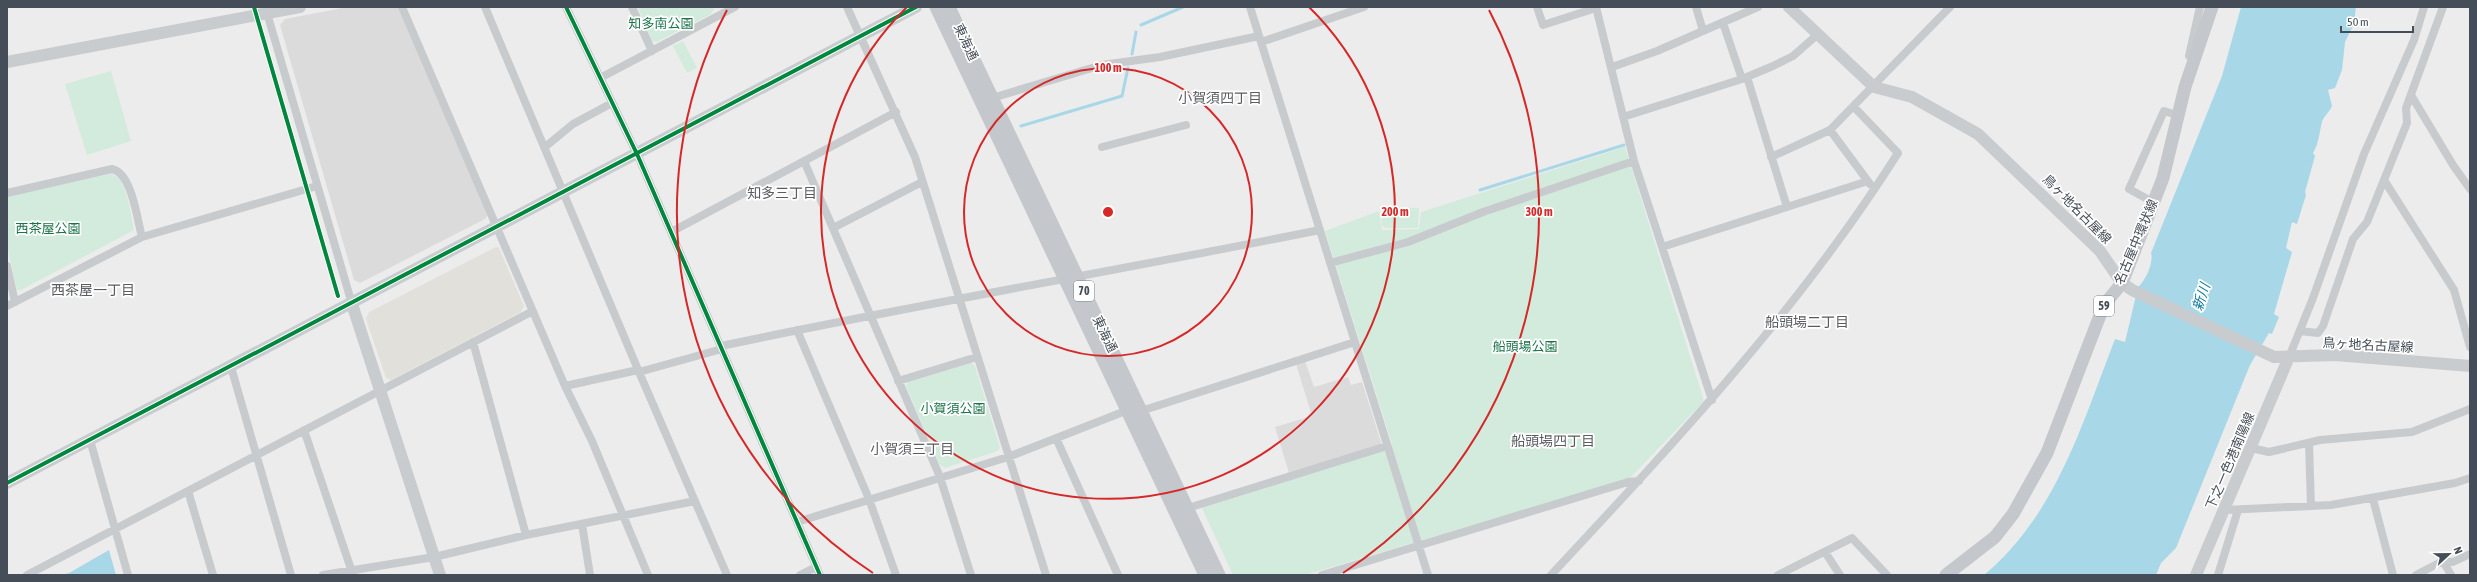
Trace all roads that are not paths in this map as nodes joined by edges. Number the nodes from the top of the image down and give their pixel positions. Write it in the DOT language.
graph roads {
  1 [pos="300,7"];
  2 [pos="402,7"];
  3 [pos="485,7"];
  4 [pos="566,7"];
  5 [pos="632,7"];
  6 [pos="735,7"];
  7 [pos="847,7"];
  8 [pos="916,7"];
  9 [pos="936,7"];
  10 [pos="949,7"];
  11 [pos="1250,7"];
  12 [pos="1537,7"];
  13 [pos="1696,7"];
  14 [pos="1758,7"];
  15 [pos="1789,7"];
  16 [pos="1950,7"];
  17 [pos="2200,7"];
  18 [pos="2212,7"];
  19 [pos="2424,7"];
  20 [pos="2443,7"];
  21 [pos="1359,8"];
  22 [pos="1596,8"];
  23 [pos="720,10"];
  24 [pos="267,13"];
  25 [pos="1723,23"];
  26 [pos="1703,31"];
  27 [pos="1817,35"];
  28 [pos="860,36"];
  29 [pos="1260,39"];
  30 [pos="652,51"];
  31 [pos="2195,58"];
  32 [pos="7,62"];
  33 [pos="1612,67"];
  34 [pos="600,78"];
  35 [pos="1744,78"];
  36 [pos="1874,87"];
  37 [pos="2412,95"];
  38 [pos="992,98"];
  39 [pos="612,103"];
  40 [pos="1854,107"];
  41 [pos="896,112"];
  42 [pos="2177,116"];
  43 [pos="1623,117"];
  44 [pos="1186,125"];
  45 [pos="1830,130"];
  46 [pos="545,147"];
  47 [pos="1102,147"];
  48 [pos="637,154"];
  49 [pos="1771,157"];
  50 [pos="804,161"];
  51 [pos="1634,161"];
  52 [pos="2384,180"];
  53 [pos="1868,181"];
  54 [pos="922,182"];
  55 [pos="317,186"];
  56 [pos="1875,189"];
  57 [pos="2470,190"];
  58 [pos="7,193"];
  59 [pos="565,193"];
  60 [pos="2154,202"];
  61 [pos="1787,207"];
  62 [pos="496,227"];
  63 [pos="833,228"];
  64 [pos="1320,230"];
  65 [pos="671,232"];
  66 [pos="142,237"];
  67 [pos="1662,247"];
  68 [pos="1330,263"];
  69 [pos="7,266"];
  70 [pos="1071,278"];
  71 [pos="2126,286"];
  72 [pos="958,298"];
  73 [pos="11,304"];
  74 [pos="352,304"];
  75 [pos="533,311"];
  76 [pos="870,314"];
  77 [pos="797,330"];
  78 [pos="2300,331"];
  79 [pos="473,342"];
  80 [pos="1355,342"];
  81 [pos="2470,347"];
  82 [pos="721,348"];
  83 [pos="977,357"];
  84 [pos="2289,357"];
  85 [pos="2470,366"];
  86 [pos="231,367"];
  87 [pos="639,371"];
  88 [pos="898,382"];
  89 [pos="565,386"];
  90 [pos="380,391"];
  91 [pos="1712,400"];
  92 [pos="2470,409"];
  93 [pos="1128,410"];
  94 [pos="1141,411"];
  95 [pos="304,430"];
  96 [pos="1056,438"];
  97 [pos="90,440"];
  98 [pos="2309,443"];
  99 [pos="1387,446"];
  100 [pos="2251,448"];
  101 [pos="256,456"];
  102 [pos="1008,457"];
  103 [pos="940,477"];
  104 [pos="2470,478"];
  105 [pos="1639,481"];
  106 [pos="7,483"];
  107 [pos="188,491"];
  108 [pos="869,499"];
  109 [pos="2373,499"];
  110 [pos="695,501"];
  111 [pos="2311,506"];
  112 [pos="1188,508"];
  113 [pos="2225,510"];
  114 [pos="2238,510"];
  115 [pos="623,516"];
  116 [pos="796,522"];
  117 [pos="582,524"];
  118 [pos="115,530"];
  119 [pos="526,535"];
  120 [pos="1419,546"];
  121 [pos="1825,552"];
  122 [pos="2470,554"];
  123 [pos="434,557"];
  124 [pos="2443,561"];
  125 [pos="818,571"];
  126 [pos="352,572"];
  127 [pos="27,575"];
  128 [pos="128,575"];
  129 [pos="213,575"];
  130 [pos="291,575"];
  131 [pos="323,575"];
  132 [pos="440,575"];
  133 [pos="590,575"];
  134 [pos="648,575"];
  135 [pos="727,575"];
  136 [pos="800,575"];
  137 [pos="896,575"];
  138 [pos="971,575"];
  139 [pos="1046,575"];
  140 [pos="1118,575"];
  141 [pos="1205,575"];
  142 [pos="1219,575"];
  143 [pos="1322,575"];
  144 [pos="1428,575"];
  145 [pos="1551,575"];
  146 [pos="1778,575"];
  147 [pos="1840,575"];
  148 [pos="1887,575"];
  149 [pos="1946,575"];
  150 [pos="2196,575"];
  151 [pos="2218,575"];
  152 [pos="2393,575"];
  153 [pos="2416,575"];
  154 [pos="2451,575"];
  1 -- 24 [label="street"];
  2 -- 62 [label="street"];
  3 -- 46 [label="street"];
  4 -- 34 [label="street"];
  5 -- 30 [label="street"];
  6 -- 23 [label="street"];
  7 -- 28 [label="street"];
  8 -- 28 [label="street"];
  9 -- 70 [label="main road, 東海通 / 70"];
  10 -- 38 [label="main road, 東海通 / 70"];
  11 -- 29 [label="street"];
  12 -- 22 [label="street"];
  13 -- 26 [label="street"];
  14 -- 25 [label="street"];
  15 -- 27 [label="street, 鳥ヶ地名古屋線"];
  16 -- 36 [label="street"];
  17 -- 31 [label="street"];
  18 -- 31 [label="main road, 名古屋中環状線 / 59"];
  19 -- 78 [label="street"];
  20 -- 37 [label="street"];
  21 -- 29 [label="street"];
  22 -- 33 [label="street"];
  23 -- 30 [label="street"];
  24 -- 32 [label="street"];
  24 -- 55 [label="street"];
  25 -- 26 [label="street"];
  25 -- 35 [label="street"];
  26 -- 33 [label="street"];
  27 -- 35 [label="street"];
  27 -- 36 [label="street, 鳥ヶ地名古屋線"];
  28 -- 41 [label="street"];
  28 -- 48 [label="street"];
  29 -- 38 [label="street"];
  29 -- 64 [label="street"];
  30 -- 34 [label="street"];
  31 -- 42 [label="main road, 名古屋中環状線 / 59"];
  33 -- 43 [label="street"];
  34 -- 39 [label="street"];
  35 -- 43 [label="street"];
  35 -- 49 [label="street"];
  36 -- 40 [label="street"];
  36 -- 71 [label="street, 鳥ヶ地名古屋線"];
  37 -- 52 [label="street"];
  37 -- 57 [label="street"];
  38 -- 70 [label="main road, 東海通 / 70"];
  39 -- 46 [label="street"];
  39 -- 48 [label="street"];
  40 -- 45 [label="street"];
  40 -- 56 [label="street"];
  41 -- 50 [label="street"];
  41 -- 54 [label="street"];
  42 -- 60 [label="main road, 名古屋中環状線 / 59"];
  42 -- 60 [label="street"];
  43 -- 51 [label="street"];
  44 -- 47 [label="street"];
  45 -- 49 [label="street"];
  45 -- 53 [label="street"];
  46 -- 59 [label="street"];
  48 -- 59 [label="street"];
  48 -- 65 [label="street"];
  49 -- 61 [label="street"];
  50 -- 63 [label="street"];
  50 -- 65 [label="street"];
  51 -- 67 [label="street"];
  51 -- 68 [label="street"];
  52 -- 78 [label="street"];
  52 -- 81 [label="street"];
  53 -- 56 [label="street"];
  53 -- 61 [label="street"];
  54 -- 63 [label="street"];
  54 -- 72 [label="street"];
  55 -- 66 [label="street"];
  55 -- 74 [label="street"];
  56 -- 91 [label="street"];
  58 -- 66 [label="street"];
  59 -- 62 [label="street"];
  59 -- 87 [label="street"];
  60 -- 71 [label="main road, 名古屋中環状線 / 59"];
  61 -- 67 [label="street"];
  62 -- 74 [label="street"];
  62 -- 75 [label="street"];
  63 -- 76 [label="street"];
  64 -- 68 [label="street"];
  64 -- 70 [label="street"];
  65 -- 82 [label="street"];
  66 -- 73 [label="street"];
  67 -- 91 [label="street"];
  68 -- 80 [label="street"];
  69 -- 73 [label="street"];
  70 -- 72 [label="street"];
  70 -- 93 [label="main road, 東海通 / 70"];
  70 -- 94 [label="main road, 東海通 / 70"];
  71 -- 84 [label="street, 鳥ヶ地名古屋線"];
  71 -- 149 [label="main road, 名古屋中環状線 / 59"];
  72 -- 76 [label="street"];
  72 -- 83 [label="street"];
  74 -- 86 [label="street"];
  74 -- 90 [label="street"];
  75 -- 79 [label="street"];
  75 -- 89 [label="street"];
  76 -- 77 [label="street"];
  76 -- 88 [label="street"];
  77 -- 82 [label="street"];
  77 -- 108 [label="street"];
  78 -- 84 [label="street"];
  79 -- 90 [label="street"];
  79 -- 119 [label="street"];
  80 -- 94 [label="street"];
  80 -- 99 [label="street"];
  82 -- 87 [label="street"];
  82 -- 116 [label="street"];
  83 -- 88 [label="street"];
  83 -- 102 [label="street"];
  84 -- 85 [label="street, 鳥ヶ地名古屋線"];
  84 -- 100 [label="street, 下之一色港南陽線"];
  86 -- 97 [label="street"];
  86 -- 101 [label="street"];
  87 -- 89 [label="street"];
  87 -- 110 [label="street"];
  88 -- 103 [label="street"];
  89 -- 115 [label="street"];
  90 -- 95 [label="street"];
  90 -- 123 [label="street"];
  91 -- 105 [label="street"];
  92 -- 98 [label="street"];
  93 -- 96 [label="street"];
  93 -- 141 [label="main road, 東海通 / 70"];
  94 -- 112 [label="main road, 東海通 / 70"];
  95 -- 101 [label="street"];
  95 -- 126 [label="street"];
  96 -- 102 [label="street"];
  96 -- 140 [label="street"];
  97 -- 106 [label="street"];
  97 -- 118 [label="street"];
  98 -- 100 [label="street"];
  98 -- 111 [label="street"];
  99 -- 112 [label="street"];
  99 -- 120 [label="street"];
  100 -- 113 [label="street, 下之一色港南陽線"];
  101 -- 107 [label="street"];
  101 -- 130 [label="street"];
  102 -- 103 [label="street"];
  102 -- 139 [label="street"];
  103 -- 108 [label="street"];
  103 -- 138 [label="street"];
  104 -- 109 [label="street"];
  105 -- 120 [label="street"];
  105 -- 145 [label="street"];
  107 -- 118 [label="street"];
  107 -- 129 [label="street"];
  108 -- 116 [label="street"];
  108 -- 137 [label="street"];
  109 -- 111 [label="street"];
  109 -- 152 [label="street"];
  110 -- 115 [label="street"];
  110 -- 135 [label="street"];
  111 -- 114 [label="street"];
  112 -- 142 [label="main road, 東海通 / 70"];
  113 -- 114 [label="street"];
  113 -- 150 [label="street, 下之一色港南陽線"];
  114 -- 151 [label="street"];
  115 -- 117 [label="street"];
  115 -- 134 [label="street"];
  116 -- 125 [label="street"];
  117 -- 119 [label="street"];
  117 -- 133 [label="street"];
  118 -- 127 [label="street"];
  118 -- 128 [label="street"];
  119 -- 123 [label="street"];
  120 -- 143 [label="street"];
  120 -- 144 [label="street"];
  121 -- 146 [label="street"];
  121 -- 147 [label="street"];
  121 -- 148 [label="street"];
  122 -- 124 [label="street"];
  123 -- 126 [label="street"];
  123 -- 132 [label="street"];
  124 -- 153 [label="street"];
  124 -- 154 [label="street"];
  125 -- 136 [label="street"];
  126 -- 131 [label="street"];
}
